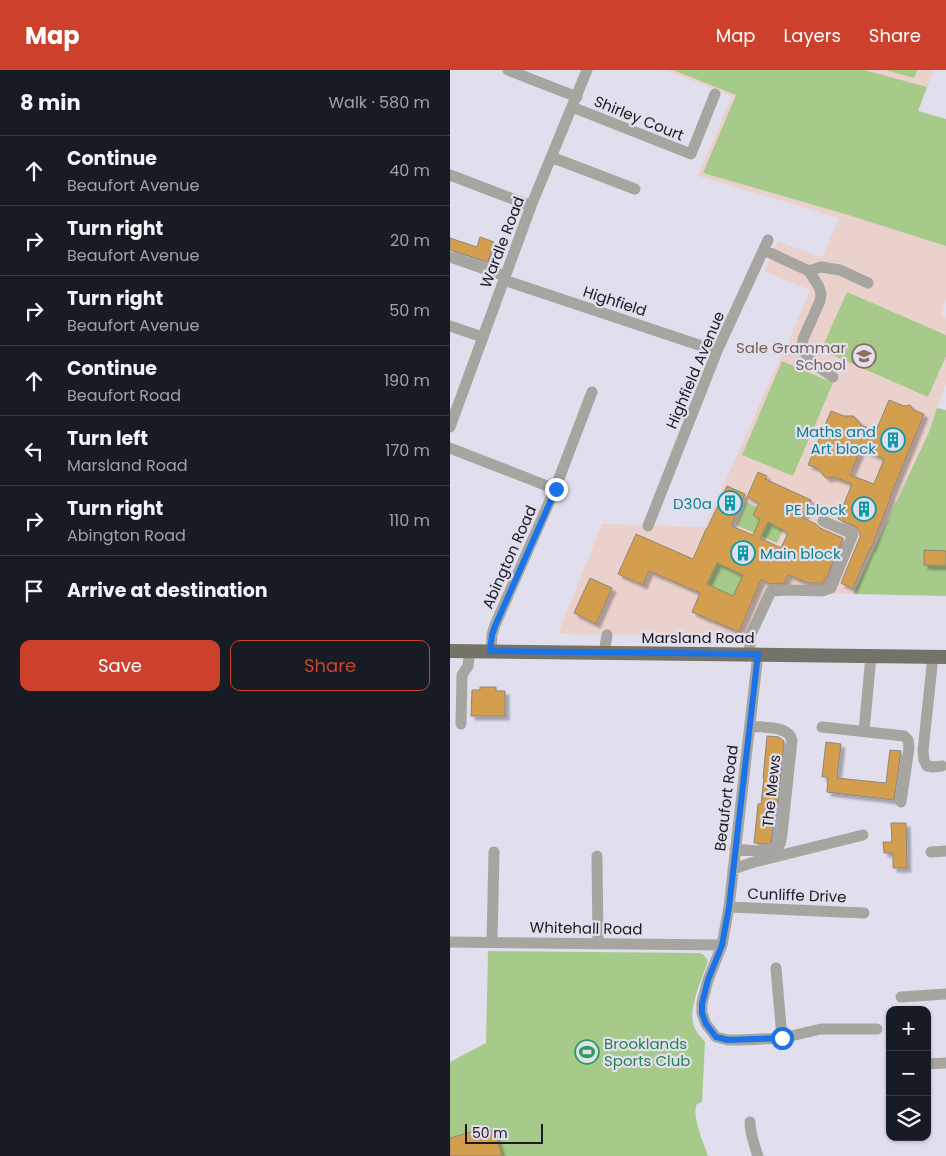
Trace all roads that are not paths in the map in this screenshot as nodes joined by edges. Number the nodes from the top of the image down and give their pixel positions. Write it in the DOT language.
graph roads {
  1 [pos="508,70"];
  2 [pos="587,70"];
  3 [pos="715,94"];
  4 [pos="574,102"];
  5 [pos="551,157"];
  6 [pos="450,175"];
  7 [pos="635,190"];
  8 [pos="531,206"];
  9 [pos="450,257"];
  10 [pos="809,271"];
  11 [pos="504,278"];
  12 [pos="868,283"];
  13 [pos="450,326"];
  14 [pos="482,336"];
  15 [pos="718,351"];
  16 [pos="833,377"];
  17 [pos="592,392"];
  18 [pos="450,427"];
  19 [pos="450,448"];
  20 [pos="556,489"];
  21 [pos="823,521"];
  22 [pos="648,526"];
  23 [pos="607,635"];
  24 [pos="450,651"];
  25 [pos="470,651"];
  26 [pos="490,651"];
  27 [pos="604,653"];
  28 [pos="754,654"];
  29 [pos="871,656"];
  30 [pos="940,656"];
  31 [pos="461,724"];
  32 [pos="750,726"];
  33 [pos="822,727"];
  34 [pos="864,731"];
  35 [pos="942,766"];
  36 [pos="901,802"];
  37 [pos="862,835"];
  38 [pos="735,849"];
  39 [pos="946,851"];
  40 [pos="494,852"];
  41 [pos="931,852"];
  42 [pos="597,856"];
  43 [pos="733,869"];
  44 [pos="863,900"];
  45 [pos="729,907"];
  46 [pos="450,942"];
  47 [pos="492,942"];
  48 [pos="598,944"];
  49 [pos="722,945"];
  50 [pos="776,968"];
  51 [pos="946,994"];
  52 [pos="901,997"];
  53 [pos="877,1029"];
  54 [pos="782,1038"];
  55 [pos="946,1063"];
  56 [pos="931,1064"];
  57 [pos="750,1122"];
  58 [pos="758,1156"];
  1 -- 4 [label="street"];
  2 -- 4 [label="street, Wardle Road"];
  3 -- 4 [label="street, Shirley Court"];
  4 -- 5 [label="street, Wardle Road"];
  5 -- 7 [label="street"];
  5 -- 8 [label="street, Wardle Road"];
  6 -- 8 [label="street"];
  8 -- 11 [label="street, Wardle Road"];
  9 -- 11 [label="street, Highfield"];
  10 -- 12 [label="street"];
  10 -- 15 [label="street, Highfield Avenue"];
  10 -- 16 [label="street"];
  11 -- 14 [label="street, Wardle Road"];
  11 -- 15 [label="street, Highfield"];
  13 -- 14 [label="street"];
  14 -- 18 [label="street, Wardle Road"];
  15 -- 22 [label="street, Highfield Avenue"];
  17 -- 20 [label="street, Abington Road"];
  19 -- 20 [label="street"];
  20 -- 26 [label="street, Abington Road"];
  21 -- 28 [label="street, Beaufort Road"];
  23 -- 27 [label="street"];
  24 -- 25 [label="main road, Marsland Road"];
  25 -- 26 [label="main road, Marsland Road"];
  25 -- 31 [label="street"];
  26 -- 27 [label="main road, Marsland Road"];
  27 -- 28 [label="main road, Marsland Road"];
  28 -- 29 [label="main road, Marsland Road"];
  28 -- 32 [label="street, Beaufort Road"];
  29 -- 30 [label="main road, Marsland Road"];
  29 -- 34 [label="street"];
  30 -- 35 [label="street"];
  32 -- 38 [label="street, Beaufort Road"];
  32 -- 38 [label="street, The Mews"];
  33 -- 34 [label="street"];
  34 -- 36 [label="street"];
  37 -- 43 [label="street"];
  38 -- 43 [label="street, Beaufort Road"];
  39 -- 41 [label="street"];
  40 -- 47 [label="street"];
  42 -- 48 [label="street"];
  43 -- 45 [label="street, Beaufort Road"];
  44 -- 45 [label="street, Cunliffe Drive"];
  45 -- 49 [label="street, Beaufort Road"];
  46 -- 47 [label="street, Whitehall Road"];
  47 -- 48 [label="street, Whitehall Road"];
  48 -- 49 [label="street, Whitehall Road"];
  49 -- 54 [label="street, Beaufort Road"];
  50 -- 54 [label="street"];
  51 -- 52 [label="street"];
  53 -- 54 [label="street, Beaufort Road"];
  55 -- 56 [label="street"];
  57 -- 58 [label="street"];
}
